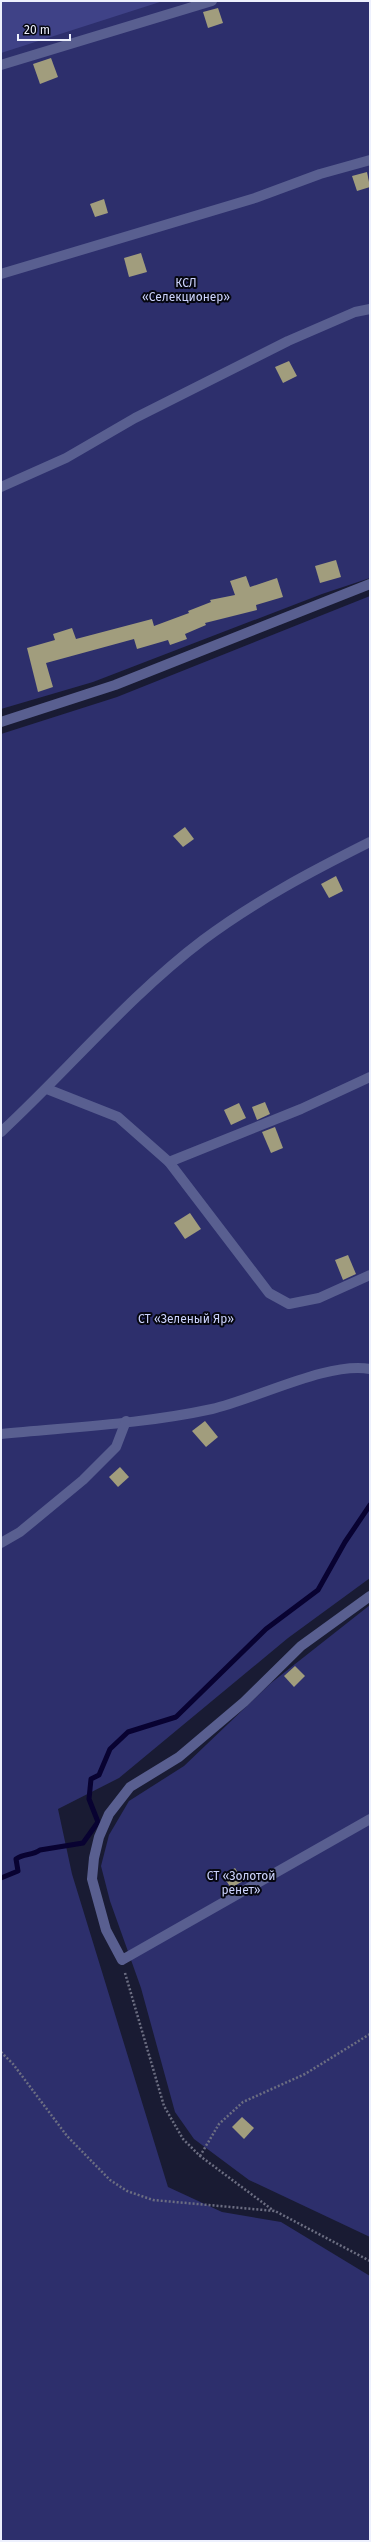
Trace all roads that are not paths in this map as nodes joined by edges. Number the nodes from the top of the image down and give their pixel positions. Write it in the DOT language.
graph roads {
  1 [pos="212,1"];
  2 [pos="1,65"];
  3 [pos="370,160"];
  4 [pos="1,274"];
  5 [pos="370,308"];
  6 [pos="1,487"];
  7 [pos="370,584"];
  8 [pos="1,722"];
  9 [pos="370,842"];
  10 [pos="370,1076"];
  11 [pos="47,1089"];
  12 [pos="1,1132"];
  13 [pos="169,1162"];
  14 [pos="370,1275"];
  15 [pos="370,1369"];
  16 [pos="126,1421"];
  17 [pos="1,1434"];
  18 [pos="1,1543"];
  19 [pos="370,1596"];
  20 [pos="370,1819"];
  1 -- 2 [label="street"];
  3 -- 4 [label="street"];
  5 -- 6 [label="street"];
  7 -- 8 [label="street"];
  9 -- 11 [label="street"];
  10 -- 13 [label="street"];
  11 -- 12 [label="street"];
  11 -- 13 [label="street"];
  13 -- 14 [label="street"];
  15 -- 16 [label="street"];
  16 -- 17 [label="street"];
  16 -- 18 [label="street"];
  19 -- 20 [label="street"];
}
